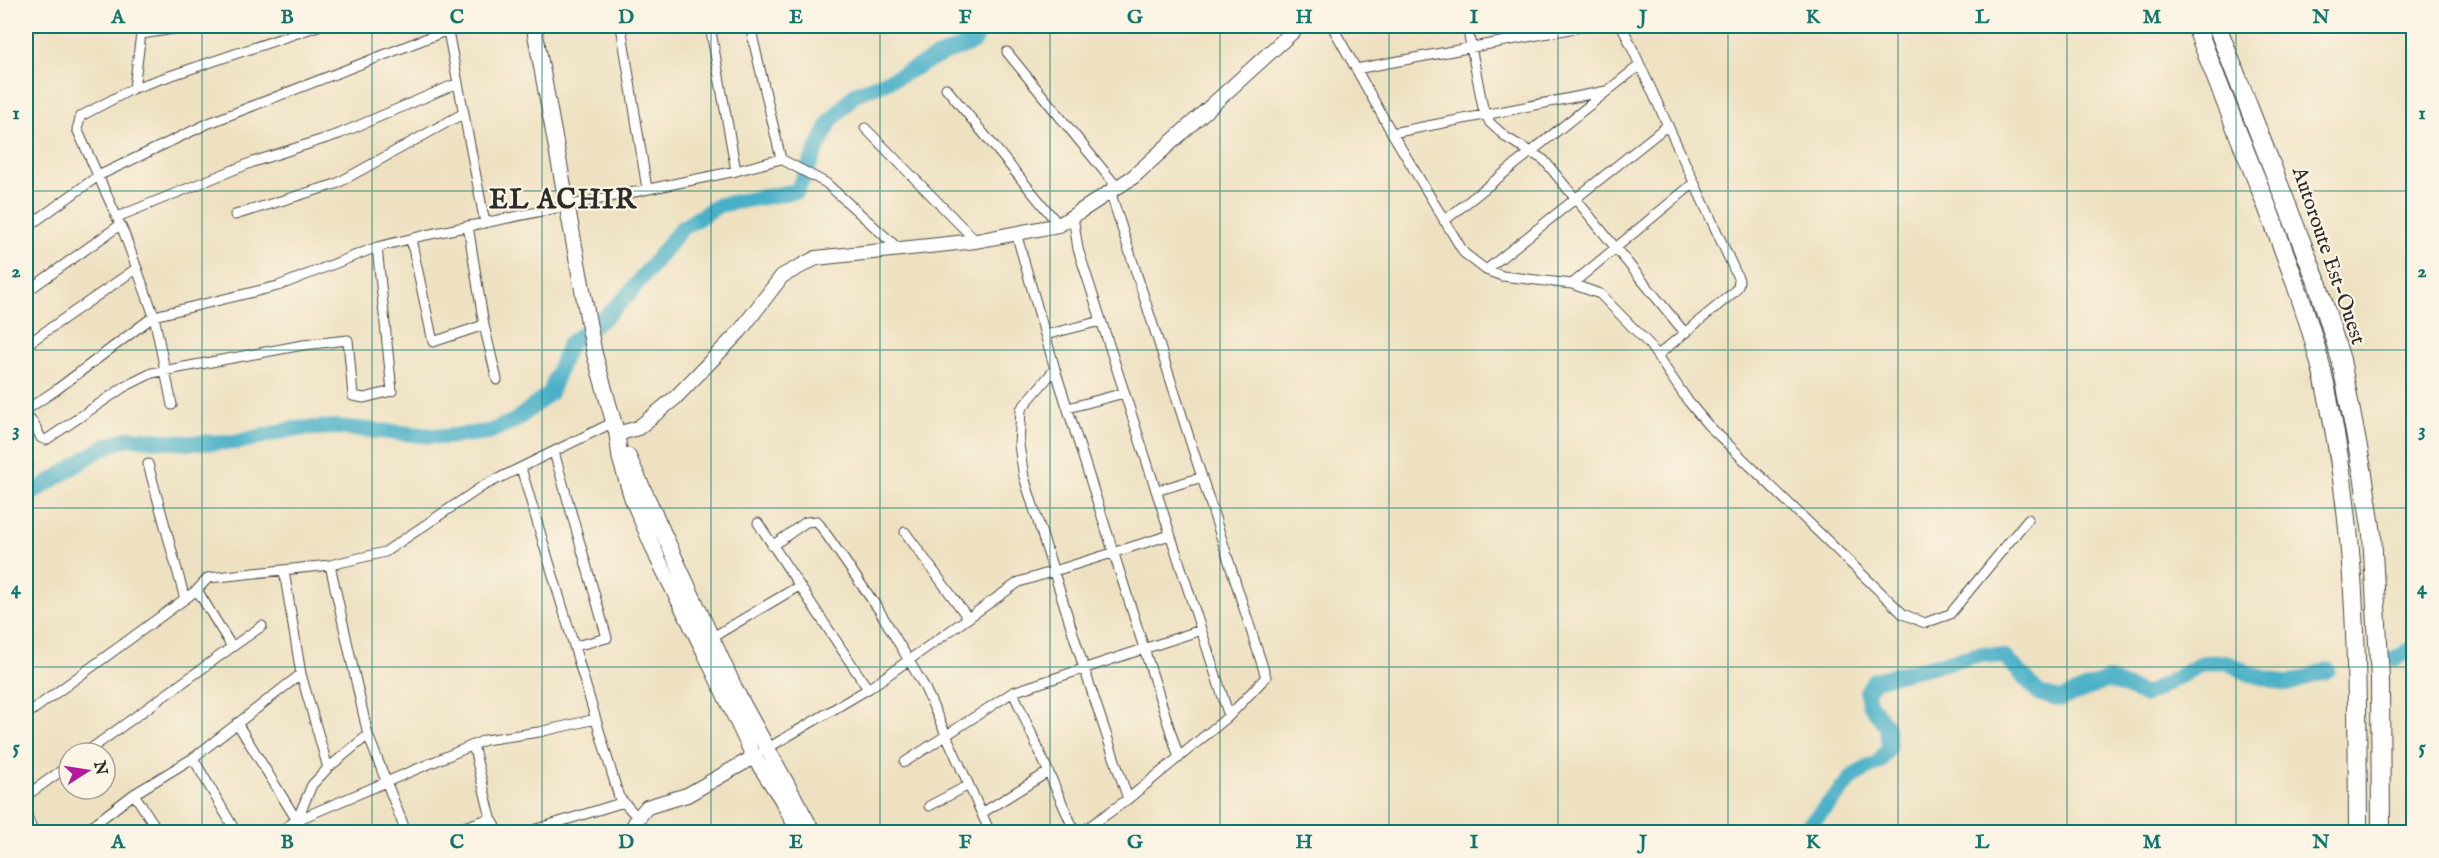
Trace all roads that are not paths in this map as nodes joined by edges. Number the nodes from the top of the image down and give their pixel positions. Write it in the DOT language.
graph roads {
  1 [pos="194,26"];
  2 [pos="318,26"];
  3 [pos="472,26"];
  4 [pos="534,26"];
  5 [pos="621,26"];
  6 [pos="710,26"];
  7 [pos="750,26"];
  8 [pos="1299,26"];
  9 [pos="1332,26"];
  10 [pos="1467,26"];
  11 [pos="1586,26"];
  12 [pos="1622,26"];
  13 [pos="2196,26"];
  14 [pos="2217,26"];
  15 [pos="448,28"];
  16 [pos="142,30"];
  17 [pos="1471,47"];
  18 [pos="1006,52"];
  19 [pos="1640,65"];
  20 [pos="1356,69"];
  21 [pos="458,83"];
  22 [pos="134,88"];
  23 [pos="946,88"];
  24 [pos="1608,91"];
  25 [pos="464,113"];
  26 [pos="1485,115"];
  27 [pos="1668,125"];
  28 [pos="865,128"];
  29 [pos="1392,133"];
  30 [pos="1532,151"];
  31 [pos="781,159"];
  32 [pos="736,171"];
  33 [pos="98,176"];
  34 [pos="1694,183"];
  35 [pos="647,189"];
  36 [pos="1113,189"];
  37 [pos="1576,198"];
  38 [pos="567,207"];
  39 [pos="235,215"];
  40 [pos="1073,216"];
  41 [pos="118,221"];
  42 [pos="1444,221"];
  43 [pos="485,223"];
  44 [pos="1059,225"];
  45 [pos="468,226"];
  46 [pos="26,228"];
  47 [pos="1016,233"];
  48 [pos="411,239"];
  49 [pos="976,241"];
  50 [pos="377,248"];
  51 [pos="1616,248"];
  52 [pos="899,249"];
  53 [pos="137,268"];
  54 [pos="1486,270"];
  55 [pos="1572,284"];
  56 [pos="26,292"];
  57 [pos="154,316"];
  58 [pos="1101,321"];
  59 [pos="484,325"];
  60 [pos="1685,333"];
  61 [pos="1045,335"];
  62 [pos="26,345"];
  63 [pos="1658,355"];
  64 [pos="1055,369"];
  65 [pos="165,370"];
  66 [pos="497,380"];
  67 [pos="1124,393"];
  68 [pos="172,405"];
  69 [pos="1068,408"];
  70 [pos="26,410"];
  71 [pos="26,415"];
  72 [pos="616,428"];
  73 [pos="554,452"];
  74 [pos="148,464"];
  75 [pos="521,468"];
  76 [pos="1202,477"];
  77 [pos="1156,491"];
  78 [pos="2028,519"];
  79 [pos="758,523"];
  80 [pos="905,532"];
  81 [pos="1170,535"];
  82 [pos="772,546"];
  83 [pos="1114,554"];
  84 [pos="330,565"];
  85 [pos="284,571"];
  86 [pos="1053,571"];
  87 [pos="799,586"];
  88 [pos="197,590"];
  89 [pos="185,599"];
  90 [pos="968,618"];
  91 [pos="262,626"];
  92 [pos="1201,630"];
  93 [pos="711,638"];
  94 [pos="575,646"];
  95 [pos="232,647"];
  96 [pos="1144,648"];
  97 [pos="908,660"];
  98 [pos="1084,668"];
  99 [pos="301,674"];
  100 [pos="868,688"];
  101 [pos="1013,692"];
  102 [pos="26,715"];
  103 [pos="1229,716"];
  104 [pos="596,719"];
  105 [pos="237,723"];
  106 [pos="368,735"];
  107 [pos="947,736"];
  108 [pos="102,741"];
  109 [pos="473,745"];
  110 [pos="769,747"];
  111 [pos="754,757"];
  112 [pos="193,758"];
  113 [pos="1179,758"];
  114 [pos="905,762"];
  115 [pos="328,768"];
  116 [pos="1048,772"];
  117 [pos="57,774"];
  118 [pos="386,782"];
  119 [pos="969,785"];
  120 [pos="134,794"];
  121 [pos="26,796"];
  122 [pos="1128,799"];
  123 [pos="624,802"];
  124 [pos="929,806"];
  125 [pos="26,813"];
  126 [pos="981,813"];
  127 [pos="491,818"];
  128 [pos="638,818"];
  129 [pos="297,820"];
  130 [pos="33,832"];
  131 [pos="84,832"];
  132 [pos="159,832"];
  133 [pos="236,832"];
  134 [pos="279,832"];
  135 [pos="304,832"];
  136 [pos="406,832"];
  137 [pos="449,832"];
  138 [pos="499,832"];
  139 [pos="527,832"];
  140 [pos="630,832"];
  141 [pos="799,832"];
  142 [pos="813,832"];
  143 [pos="988,832"];
  144 [pos="1075,832"];
  145 [pos="1082,832"];
  146 [pos="2358,832"];
  147 [pos="2381,832"];
  1 -- 16 [label="street"];
  2 -- 22 [label="street"];
  3 -- 15 [label="street"];
  4 -- 38 [label="main road"];
  5 -- 35 [label="street"];
  6 -- 32 [label="street"];
  7 -- 31 [label="street"];
  8 -- 36 [label="street"];
  9 -- 20 [label="street"];
  10 -- 17 [label="street"];
  11 -- 17 [label="street"];
  12 -- 19 [label="street"];
  13 -- 146 [label="highway, Autoroute Est-Ouest"];
  14 -- 147 [label="highway, Autoroute Est-Ouest"];
  15 -- 21 [label="street"];
  15 -- 33 [label="street"];
  16 -- 22 [label="street"];
  17 -- 20 [label="street"];
  17 -- 26 [label="street"];
  18 -- 36 [label="street"];
  19 -- 24 [label="street"];
  19 -- 27 [label="street"];
  20 -- 29 [label="street"];
  21 -- 25 [label="street"];
  21 -- 41 [label="street"];
  22 -- 33 [label="street"];
  23 -- 44 [label="street"];
  24 -- 26 [label="street"];
  24 -- 30 [label="street"];
  25 -- 39 [label="street"];
  25 -- 43 [label="street"];
  26 -- 29 [label="street"];
  26 -- 30 [label="street"];
  27 -- 34 [label="street"];
  27 -- 37 [label="street"];
  28 -- 49 [label="street"];
  29 -- 42 [label="street"];
  30 -- 37 [label="street"];
  30 -- 42 [label="street"];
  31 -- 32 [label="street"];
  31 -- 52 [label="street"];
  32 -- 35 [label="street"];
  33 -- 41 [label="street"];
  33 -- 46 [label="street"];
  34 -- 51 [label="street"];
  34 -- 60 [label="street"];
  35 -- 38 [label="street"];
  36 -- 40 [label="street"];
  36 -- 76 [label="street"];
  37 -- 51 [label="street"];
  37 -- 54 [label="street"];
  38 -- 43 [label="street"];
  38 -- 72 [label="main road"];
  40 -- 44 [label="street"];
  40 -- 58 [label="street"];
  41 -- 53 [label="street"];
  41 -- 56 [label="street"];
  42 -- 54 [label="street"];
  43 -- 45 [label="street"];
  44 -- 47 [label="street"];
  45 -- 48 [label="street"];
  45 -- 59 [label="street"];
  47 -- 49 [label="street"];
  47 -- 61 [label="street"];
  48 -- 50 [label="street"];
  48 -- 59 [label="street"];
  49 -- 52 [label="street"];
  50 -- 57 [label="street"];
  50 -- 65 [label="street"];
  51 -- 55 [label="street"];
  51 -- 60 [label="street"];
  52 -- 72 [label="street"];
  53 -- 57 [label="street"];
  53 -- 62 [label="street"];
  54 -- 55 [label="street"];
  55 -- 63 [label="street"];
  57 -- 65 [label="street"];
  57 -- 70 [label="street"];
  58 -- 61 [label="street"];
  58 -- 67 [label="street"];
  59 -- 66 [label="street"];
  60 -- 63 [label="street"];
  61 -- 64 [label="street"];
  63 -- 78 [label="street"];
  64 -- 69 [label="street"];
  64 -- 86 [label="street"];
  65 -- 68 [label="street"];
  65 -- 71 [label="street"];
  67 -- 69 [label="street"];
  67 -- 77 [label="street"];
  69 -- 83 [label="street"];
  72 -- 73 [label="street"];
  72 -- 93 [label="main road"];
  72 -- 111 [label="main road"];
  73 -- 75 [label="street"];
  73 -- 94 [label="street"];
  74 -- 89 [label="street"];
  75 -- 84 [label="street"];
  75 -- 94 [label="street"];
  76 -- 77 [label="street"];
  76 -- 103 [label="street"];
  77 -- 81 [label="street"];
  79 -- 82 [label="street"];
  80 -- 90 [label="street"];
  81 -- 83 [label="street"];
  81 -- 92 [label="street"];
  82 -- 87 [label="street"];
  82 -- 97 [label="street"];
  83 -- 86 [label="street"];
  83 -- 96 [label="street"];
  84 -- 85 [label="street"];
  84 -- 106 [label="street"];
  85 -- 88 [label="street"];
  85 -- 99 [label="street"];
  86 -- 90 [label="street"];
  86 -- 98 [label="street"];
  87 -- 93 [label="street"];
  87 -- 100 [label="street"];
  88 -- 89 [label="street"];
  88 -- 95 [label="street"];
  89 -- 102 [label="street"];
  90 -- 97 [label="street"];
  91 -- 95 [label="street"];
  92 -- 96 [label="street"];
  92 -- 103 [label="street"];
  93 -- 110 [label="main road"];
  94 -- 104 [label="street"];
  95 -- 108 [label="street"];
  96 -- 98 [label="street"];
  96 -- 113 [label="street"];
  97 -- 100 [label="street"];
  97 -- 107 [label="street"];
  98 -- 101 [label="street"];
  98 -- 122 [label="street"];
  99 -- 105 [label="street"];
  99 -- 115 [label="street"];
  100 -- 110 [label="street"];
  101 -- 107 [label="street"];
  101 -- 116 [label="street"];
  103 -- 113 [label="street"];
  104 -- 109 [label="street"];
  104 -- 123 [label="street"];
  105 -- 112 [label="street"];
  105 -- 129 [label="street"];
  106 -- 115 [label="street"];
  106 -- 118 [label="street"];
  107 -- 114 [label="street"];
  107 -- 119 [label="street"];
  109 -- 118 [label="street"];
  109 -- 127 [label="street"];
  110 -- 111 [label="street"];
  110 -- 142 [label="main road"];
  111 -- 128 [label="street"];
  111 -- 141 [label="main road"];
  112 -- 120 [label="street"];
  112 -- 133 [label="street"];
  113 -- 122 [label="street"];
  115 -- 129 [label="street"];
  116 -- 126 [label="street"];
  116 -- 144 [label="street"];
  117 -- 121 [label="street"];
  118 -- 129 [label="street"];
  118 -- 136 [label="street"];
  119 -- 124 [label="street"];
  119 -- 126 [label="street"];
  120 -- 131 [label="street"];
  120 -- 132 [label="street"];
  122 -- 145 [label="street"];
  123 -- 128 [label="street"];
  123 -- 139 [label="street"];
  125 -- 130 [label="street"];
  126 -- 143 [label="street"];
  127 -- 137 [label="street"];
  127 -- 138 [label="street"];
  128 -- 140 [label="street"];
  129 -- 134 [label="street"];
  129 -- 135 [label="street"];
}
